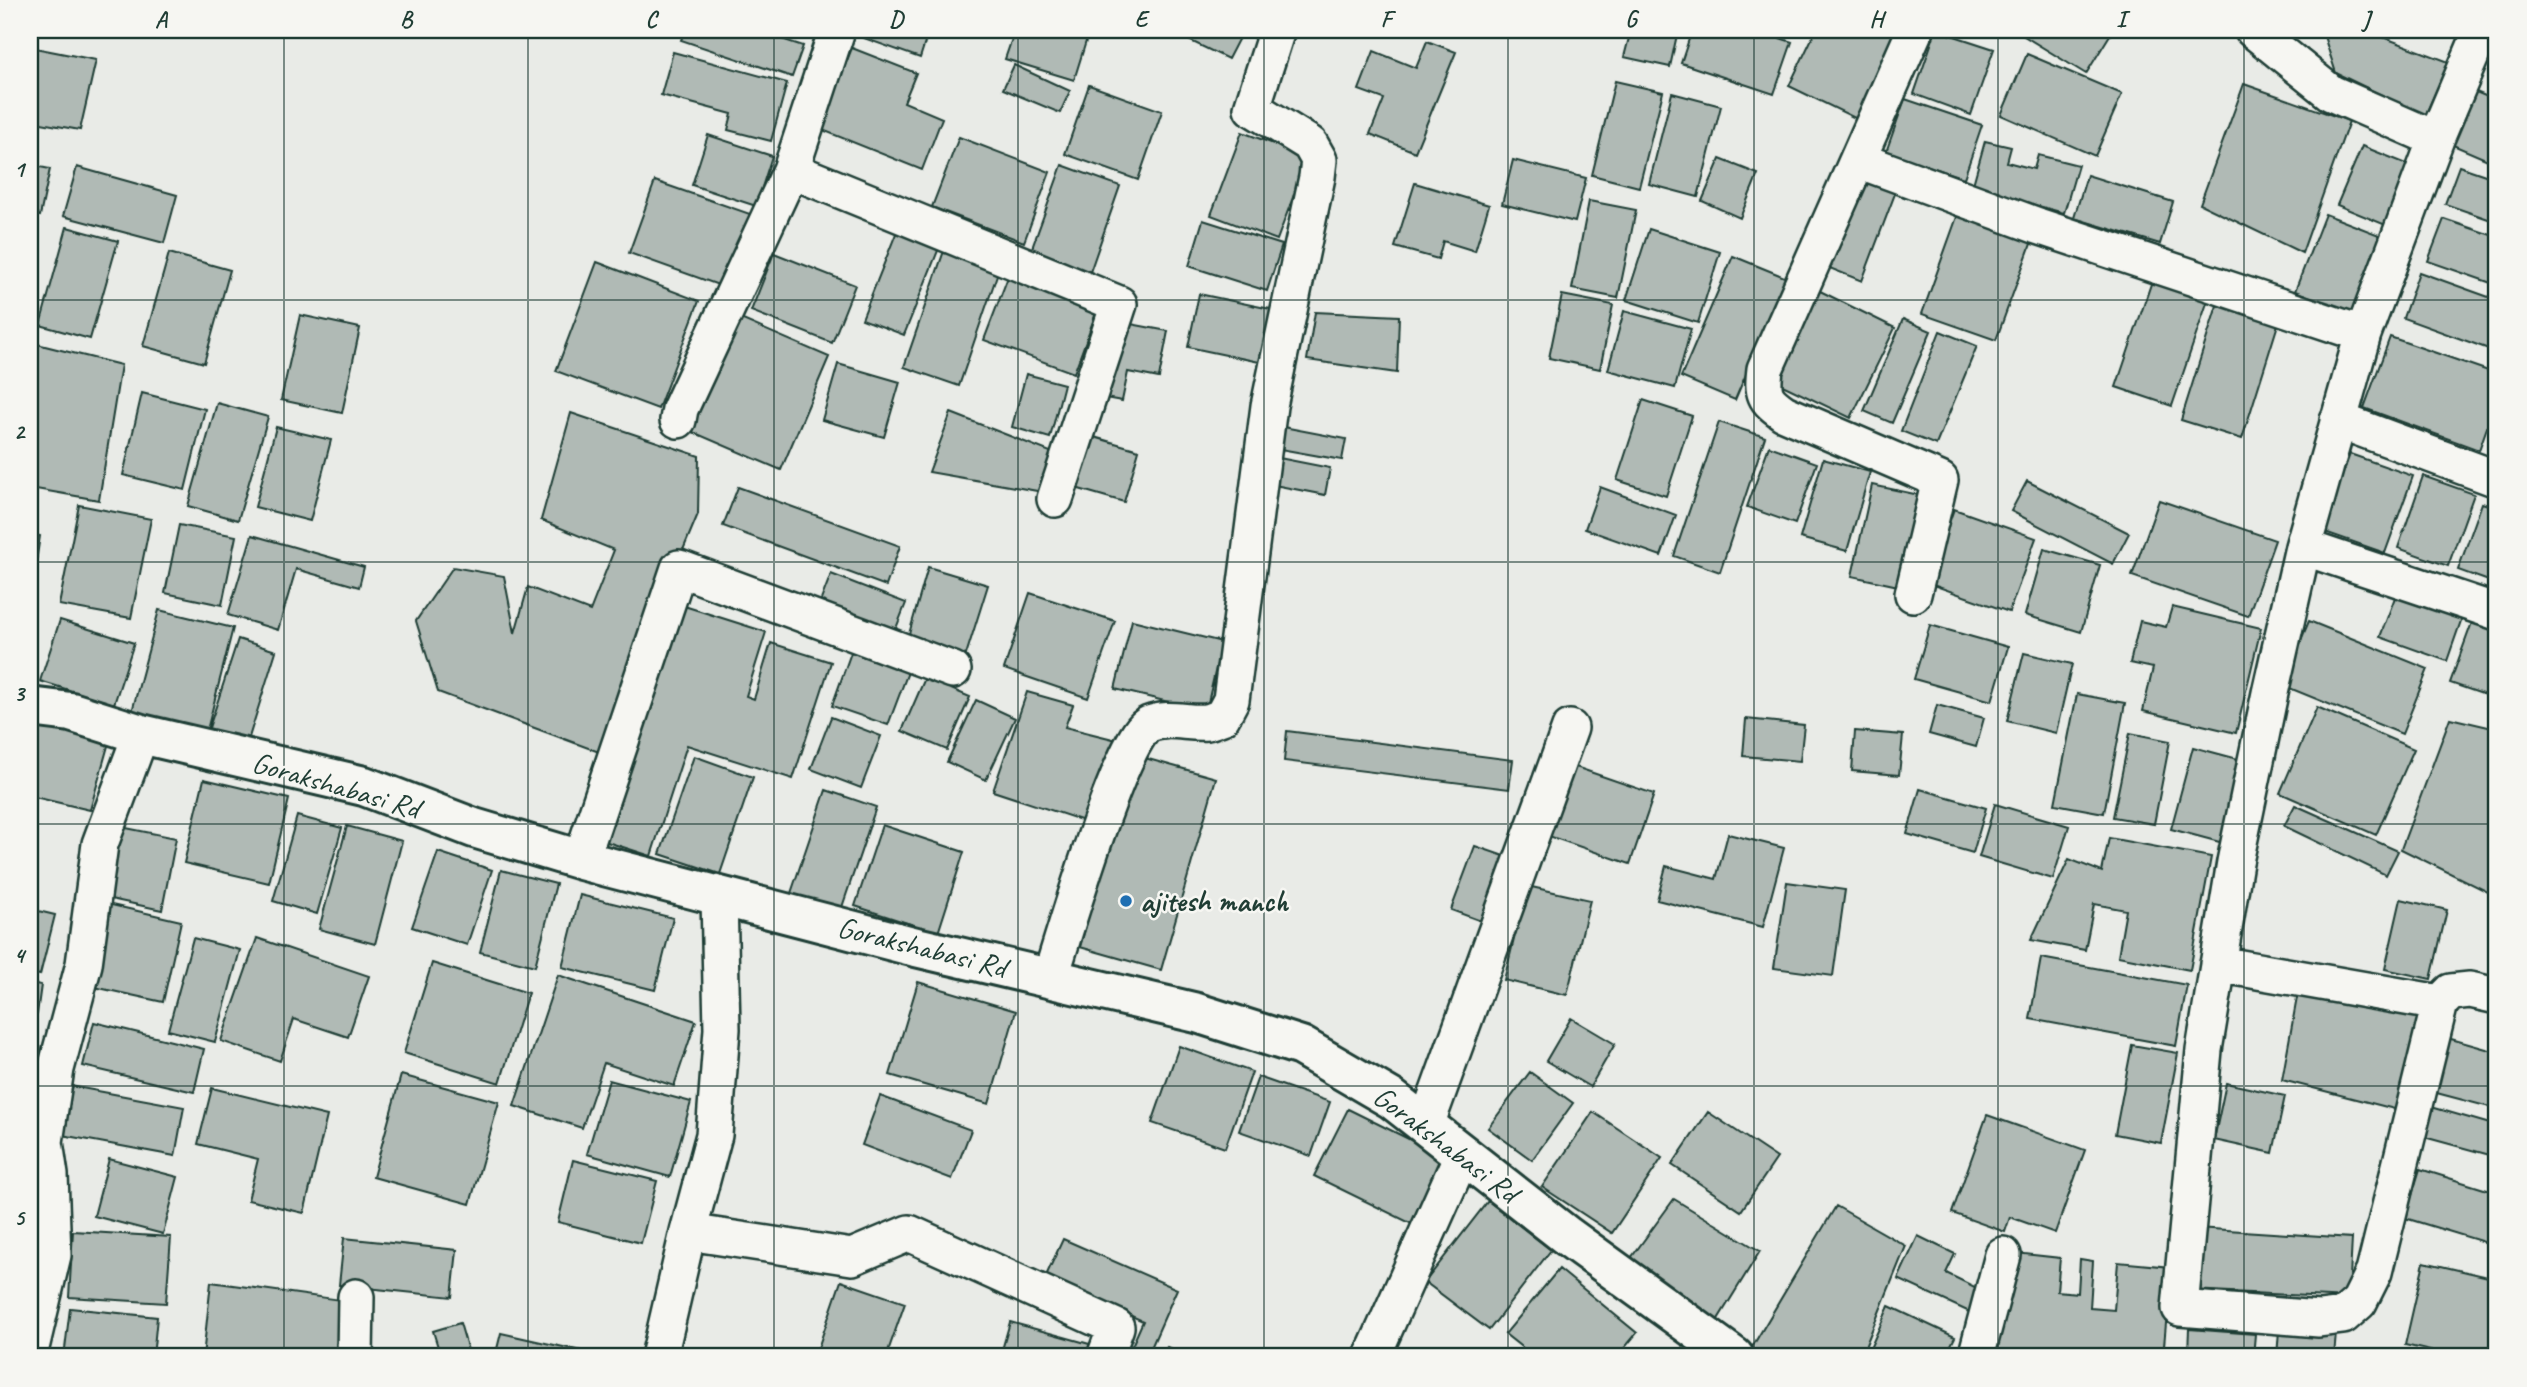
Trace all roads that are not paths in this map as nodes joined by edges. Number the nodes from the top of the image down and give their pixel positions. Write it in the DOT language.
graph roads {
  1 [pos="837,30"];
  2 [pos="1278,30"];
  3 [pos="1915,30"];
  4 [pos="2253,30"];
  5 [pos="2482,30"];
  6 [pos="2436,139"];
  7 [pos="1858,160"];
  8 [pos="791,170"];
  9 [pos="2363,334"];
  10 [pos="678,420"];
  11 [pos="2339,420"];
  12 [pos="2497,479"];
  13 [pos="1055,499"];
  14 [pos="2303,547"];
  15 [pos="1913,594"];
  16 [pos="2497,612"];
  17 [pos="953,670"];
  18 [pos="30,707"];
  19 [pos="1570,728"];
  20 [pos="141,734"];
  21 [pos="581,860"];
  22 [pos="719,898"];
  23 [pos="2218,964"];
  24 [pos="1050,979"];
  25 [pos="2497,996"];
  26 [pos="2440,1003"];
  27 [pos="1426,1125"];
  28 [pos="1463,1153"];
  29 [pos="688,1233"];
  30 [pos="2003,1255"];
  31 [pos="356,1297"];
  32 [pos="30,1352"];
  33 [pos="355,1357"];
  34 [pos="659,1357"];
  35 [pos="1105,1357"];
  36 [pos="1372,1357"];
  37 [pos="1734,1357"];
  38 [pos="1976,1357"];
  1 -- 8 [label="street"];
  2 -- 24 [label="street"];
  3 -- 7 [label="street"];
  4 -- 6 [label="street"];
  5 -- 6 [label="street"];
  6 -- 9 [label="street"];
  7 -- 9 [label="street"];
  7 -- 15 [label="street"];
  8 -- 10 [label="street"];
  8 -- 13 [label="street"];
  9 -- 11 [label="street"];
  11 -- 12 [label="street"];
  11 -- 14 [label="street"];
  14 -- 16 [label="street"];
  14 -- 23 [label="street"];
  17 -- 21 [label="street"];
  18 -- 20 [label="street, Gorakshabasi Rd"];
  19 -- 27 [label="street"];
  20 -- 21 [label="street, Gorakshabasi Rd"];
  20 -- 32 [label="street"];
  21 -- 22 [label="street, Gorakshabasi Rd"];
  22 -- 24 [label="street, Gorakshabasi Rd"];
  22 -- 29 [label="street"];
  23 -- 26 [label="street"];
  23 -- 26 [label="street"];
  24 -- 27 [label="street, Gorakshabasi Rd"];
  25 -- 26 [label="street"];
  27 -- 28 [label="street, Gorakshabasi Rd"];
  28 -- 36 [label="street"];
  28 -- 37 [label="street, Gorakshabasi Rd"];
  29 -- 34 [label="street"];
  29 -- 35 [label="street"];
  30 -- 38 [label="street"];
  31 -- 33 [label="street"];
}
